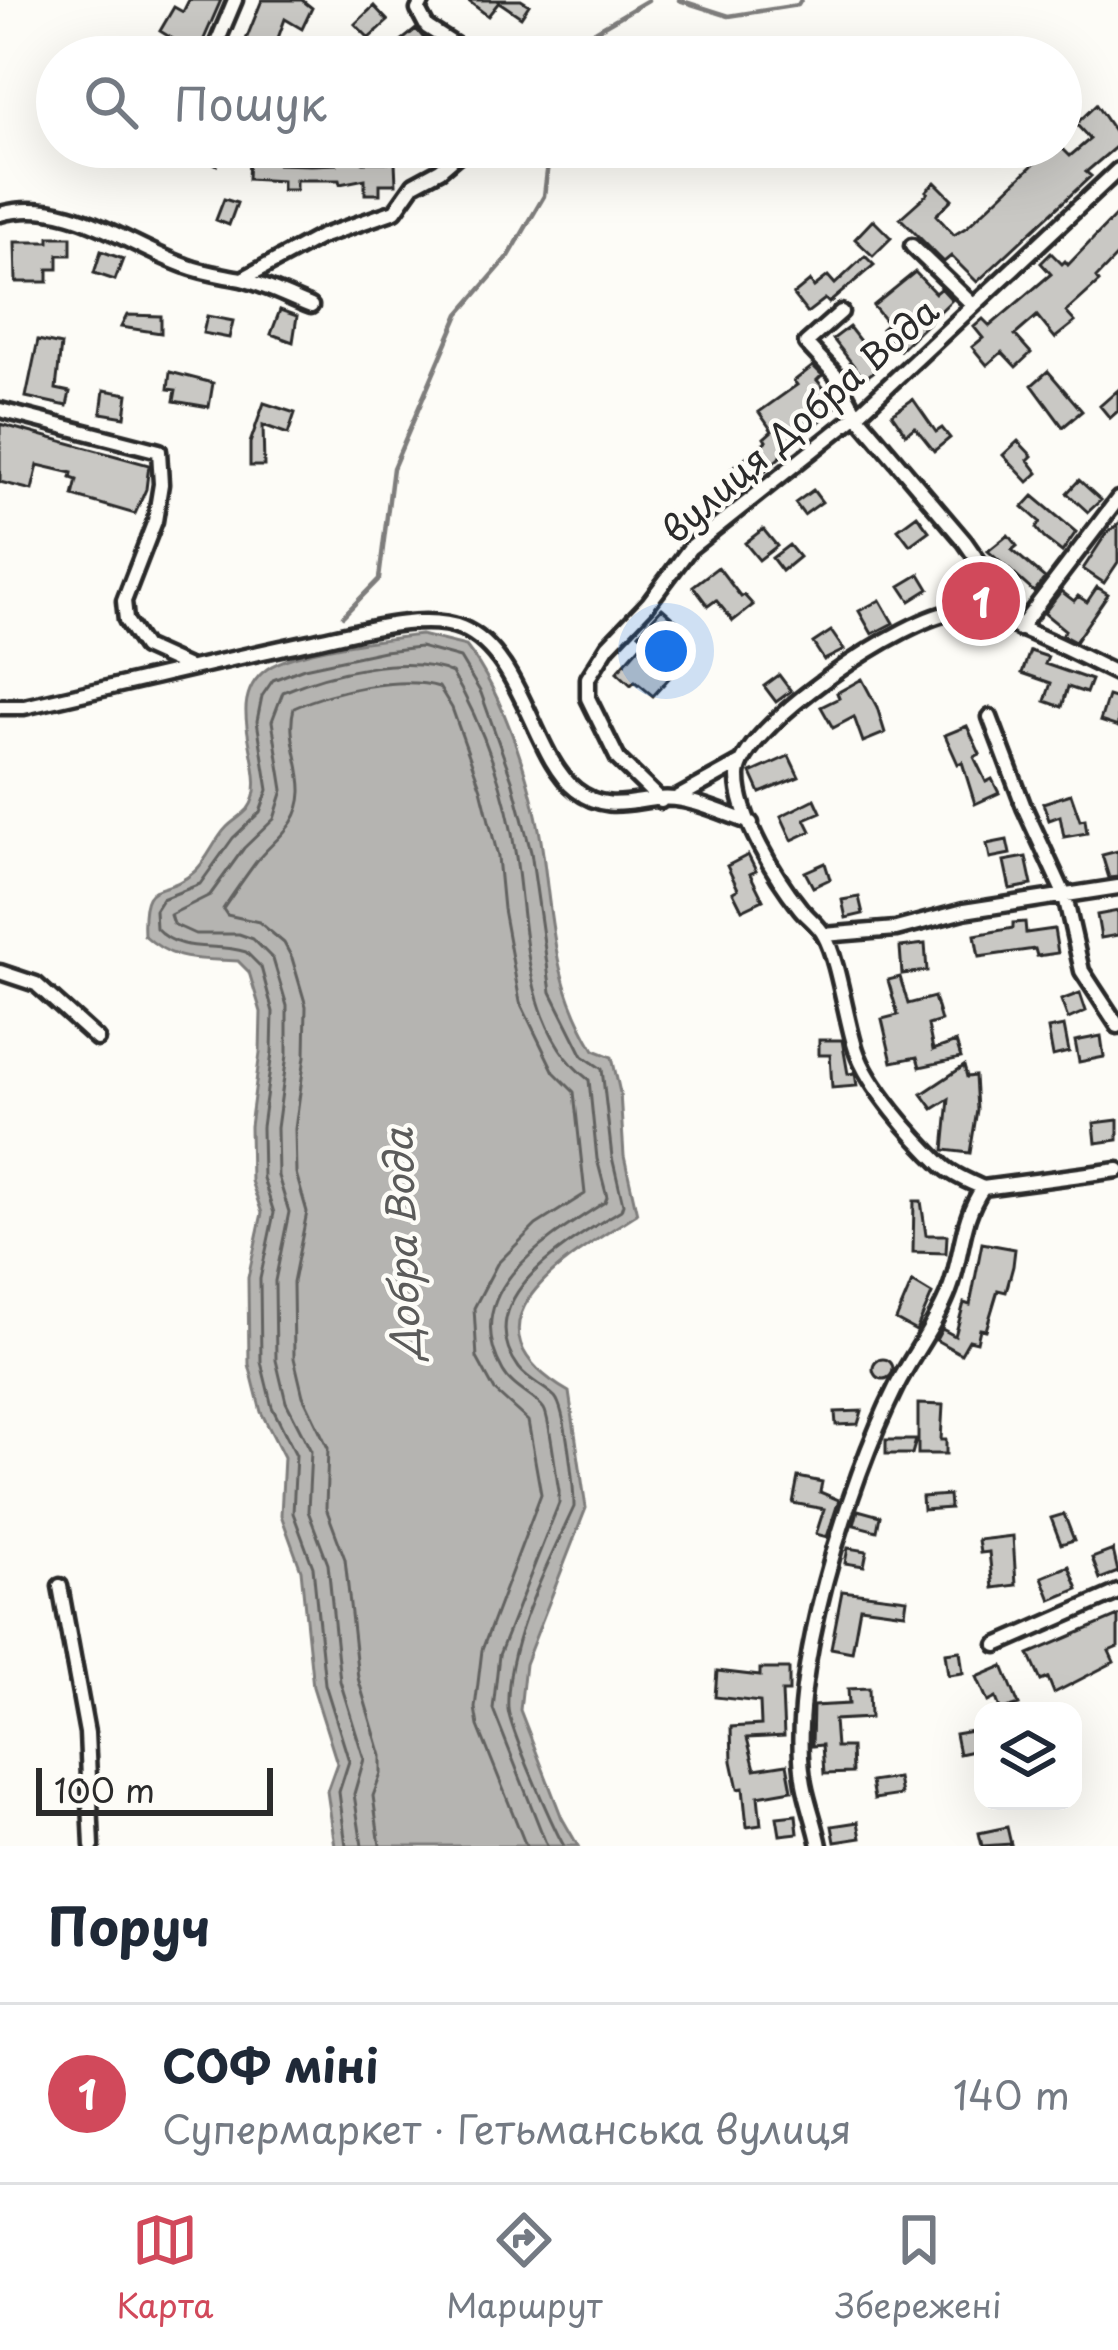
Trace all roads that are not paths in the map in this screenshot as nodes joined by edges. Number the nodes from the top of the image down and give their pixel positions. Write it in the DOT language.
graph roads {
  1 [pos="235,0"];
  2 [pos="423,0"];
  3 [pos="220,36"];
  4 [pos="442,36"];
  5 [pos="442,168"];
  6 [pos="1118,170"];
  7 [pos="2,211"];
  8 [pos="912,246"];
  9 [pos="242,279"];
  10 [pos="973,305"];
  11 [pos="311,306"];
  12 [pos="841,312"];
  13 [pos="0,410"];
  14 [pos="857,415"];
  15 [pos="1118,499"];
  16 [pos="1019,628"];
  17 [pos="189,667"];
  18 [pos="1118,674"];
  19 [pos="0,707"];
  20 [pos="990,717"];
  21 [pos="740,763"];
  22 [pos="676,798"];
  23 [pos="661,801"];
  24 [pos="751,823"];
  25 [pos="1118,887"];
  26 [pos="1065,896"];
  27 [pos="824,935"];
  28 [pos="0,972"];
  29 [pos="1118,1026"];
  30 [pos="97,1039"];
  31 [pos="1118,1170"];
  32 [pos="983,1188"];
  33 [pos="61,1586"];
  34 [pos="1118,1592"];
  35 [pos="998,1645"];
  36 [pos="92,1846"];
  37 [pos="820,1846"];
  1 -- 3 [label="street"];
  2 -- 4 [label="street"];
  5 -- 9 [label="street"];
  6 -- 10 [label="street, вулиця Добра Вода"];
  7 -- 9 [label="street"];
  8 -- 10 [label="street"];
  9 -- 11 [label="street"];
  10 -- 14 [label="street, вулиця Добра Вода"];
  12 -- 14 [label="street"];
  13 -- 17 [label="street"];
  14 -- 16 [label="street"];
  14 -- 23 [label="street, вулиця Добра Вода"];
  15 -- 16 [label="street"];
  16 -- 18 [label="street"];
  16 -- 21 [label="street"];
  17 -- 19 [label="street"];
  17 -- 23 [label="street"];
  20 -- 26 [label="street"];
  21 -- 22 [label="street"];
  21 -- 24 [label="street"];
  22 -- 23 [label="street"];
  22 -- 24 [label="street"];
  24 -- 27 [label="street"];
  25 -- 26 [label="street"];
  26 -- 27 [label="street"];
  26 -- 29 [label="street"];
  27 -- 32 [label="street"];
  28 -- 30 [label="street"];
  31 -- 32 [label="street"];
  32 -- 37 [label="street"];
  33 -- 36 [label="street"];
  34 -- 35 [label="street"];
}
